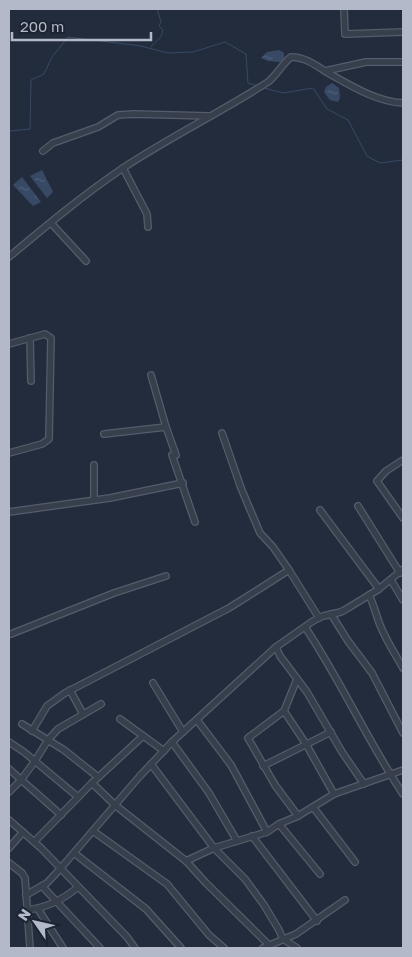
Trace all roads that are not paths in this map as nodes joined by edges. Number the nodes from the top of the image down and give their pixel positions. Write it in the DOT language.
graph roads {
  1 [pos="344,9"];
  2 [pos="403,32"];
  3 [pos="403,62"];
  4 [pos="325,71"];
  5 [pos="403,104"];
  6 [pos="209,116"];
  7 [pos="43,151"];
  8 [pos="123,168"];
  9 [pos="51,223"];
  10 [pos="148,227"];
  11 [pos="9,257"];
  12 [pos="86,262"];
  13 [pos="30,338"];
  14 [pos="9,344"];
  15 [pos="151,375"];
  16 [pos="30,381"];
  17 [pos="166,427"];
  18 [pos="222,433"];
  19 [pos="104,434"];
  20 [pos="9,453"];
  21 [pos="403,460"];
  22 [pos="94,465"];
  23 [pos="183,483"];
  24 [pos="94,500"];
  25 [pos="358,506"];
  26 [pos="320,510"];
  27 [pos="9,512"];
  28 [pos="403,518"];
  29 [pos="195,522"];
  30 [pos="289,570"];
  31 [pos="402,571"];
  32 [pos="166,576"];
  33 [pos="391,580"];
  34 [pos="379,588"];
  35 [pos="369,595"];
  36 [pos="403,600"];
  37 [pos="331,614"];
  38 [pos="319,618"];
  39 [pos="305,627"];
  40 [pos="9,634"];
  41 [pos="276,647"];
  42 [pos="403,668"];
  43 [pos="297,679"];
  44 [pos="153,683"];
  45 [pos="70,690"];
  46 [pos="101,704"];
  47 [pos="284,711"];
  48 [pos="83,714"];
  49 [pos="120,719"];
  50 [pos="197,720"];
  51 [pos="22,724"];
  52 [pos="32,731"];
  53 [pos="183,732"];
  54 [pos="331,732"];
  55 [pos="403,733"];
  56 [pos="143,736"];
  57 [pos="48,740"];
  58 [pos="9,742"];
  59 [pos="172,742"];
  60 [pos="306,744"];
  61 [pos="164,751"];
  62 [pos="35,762"];
  63 [pos="151,764"];
  64 [pos="263,766"];
  65 [pos="9,769"];
  66 [pos="403,770"];
  67 [pos="390,774"];
  68 [pos="98,777"];
  69 [pos="21,780"];
  70 [pos="92,784"];
  71 [pos="364,784"];
  72 [pos="9,792"];
  73 [pos="334,794"];
  74 [pos="403,794"];
  75 [pos="78,797"];
  76 [pos="115,805"];
  77 [pos="313,807"];
  78 [pos="61,815"];
  79 [pos="298,816"];
  80 [pos="9,820"];
  81 [pos="279,824"];
  82 [pos="93,831"];
  83 [pos="23,832"];
  84 [pos="267,832"];
  85 [pos="252,836"];
  86 [pos="237,841"];
  87 [pos="34,842"];
  88 [pos="9,848"];
  89 [pos="214,848"];
  90 [pos="74,853"];
  91 [pos="186,861"];
  92 [pos="355,862"];
  93 [pos="9,863"];
  94 [pos="60,869"];
  95 [pos="320,874"];
  96 [pos="42,886"];
  97 [pos="77,888"];
  98 [pos="26,895"];
  99 [pos="345,900"];
  100 [pos="57,902"];
  101 [pos="38,908"];
  102 [pos="27,910"];
  103 [pos="317,921"];
  104 [pos="282,939"];
  105 [pos="266,946"];
  106 [pos="30,948"];
  107 [pos="63,948"];
  108 [pos="100,948"];
  109 [pos="135,948"];
  110 [pos="181,948"];
  111 [pos="224,948"];
  112 [pos="279,948"];
  113 [pos="297,948"];
  1 -- 2 [label="street"];
  3 -- 4 [label="street"];
  4 -- 5 [label="street"];
  4 -- 6 [label="street"];
  6 -- 7 [label="street"];
  6 -- 8 [label="street"];
  8 -- 9 [label="street"];
  8 -- 10 [label="street"];
  9 -- 11 [label="street"];
  9 -- 12 [label="street"];
  13 -- 14 [label="street"];
  13 -- 16 [label="street"];
  13 -- 20 [label="street"];
  15 -- 17 [label="street"];
  17 -- 19 [label="street"];
  17 -- 23 [label="street"];
  18 -- 30 [label="street"];
  21 -- 28 [label="street"];
  22 -- 24 [label="street"];
  23 -- 24 [label="street"];
  23 -- 29 [label="street"];
  24 -- 27 [label="street"];
  25 -- 31 [label="street"];
  26 -- 34 [label="street"];
  30 -- 38 [label="street"];
  30 -- 45 [label="street"];
  31 -- 33 [label="street"];
  32 -- 40 [label="street"];
  33 -- 34 [label="street"];
  33 -- 36 [label="street"];
  34 -- 35 [label="street"];
  35 -- 37 [label="street"];
  35 -- 42 [label="street"];
  37 -- 38 [label="street"];
  37 -- 55 [label="street"];
  38 -- 39 [label="street"];
  39 -- 41 [label="street"];
  39 -- 67 [label="street"];
  41 -- 43 [label="street"];
  41 -- 50 [label="street"];
  43 -- 47 [label="street"];
  43 -- 54 [label="street"];
  44 -- 53 [label="street"];
  45 -- 48 [label="street"];
  45 -- 52 [label="street"];
  46 -- 48 [label="street"];
  47 -- 60 [label="street"];
  47 -- 64 [label="street"];
  48 -- 57 [label="street"];
  49 -- 56 [label="street"];
  50 -- 53 [label="street"];
  50 -- 84 [label="street"];
  51 -- 52 [label="street"];
  52 -- 57 [label="street"];
  53 -- 59 [label="street"];
  54 -- 60 [label="street"];
  54 -- 71 [label="street"];
  56 -- 61 [label="street"];
  56 -- 68 [label="street"];
  57 -- 62 [label="street"];
  57 -- 68 [label="street"];
  58 -- 62 [label="street"];
  59 -- 61 [label="street"];
  59 -- 86 [label="street"];
  60 -- 64 [label="street"];
  60 -- 73 [label="street"];
  61 -- 63 [label="street"];
  62 -- 69 [label="street"];
  62 -- 75 [label="street"];
  63 -- 76 [label="street"];
  63 -- 89 [label="street"];
  64 -- 79 [label="street"];
  65 -- 69 [label="street"];
  66 -- 67 [label="street"];
  67 -- 71 [label="street"];
  67 -- 74 [label="street"];
  68 -- 70 [label="street"];
  69 -- 72 [label="street"];
  69 -- 78 [label="street"];
  70 -- 75 [label="street"];
  70 -- 76 [label="street"];
  71 -- 73 [label="street"];
  73 -- 77 [label="street"];
  75 -- 78 [label="street"];
  76 -- 82 [label="street"];
  76 -- 91 [label="street"];
  77 -- 79 [label="street"];
  77 -- 92 [label="street"];
  78 -- 87 [label="street"];
  79 -- 81 [label="street"];
  80 -- 83 [label="street"];
  81 -- 84 [label="street"];
  81 -- 95 [label="street"];
  82 -- 90 [label="street"];
  82 -- 111 [label="street"];
  83 -- 87 [label="street"];
  83 -- 88 [label="street"];
  84 -- 85 [label="street"];
  85 -- 86 [label="street"];
  85 -- 103 [label="street"];
  86 -- 89 [label="street"];
  87 -- 94 [label="street"];
  89 -- 91 [label="street"];
  89 -- 104 [label="street"];
  90 -- 94 [label="street"];
  90 -- 110 [label="street"];
  91 -- 105 [label="street"];
  93 -- 98 [label="street"];
  94 -- 96 [label="street"];
  94 -- 97 [label="street"];
  96 -- 98 [label="street"];
  96 -- 100 [label="street"];
  97 -- 100 [label="street"];
  97 -- 109 [label="street"];
  98 -- 102 [label="street"];
  99 -- 103 [label="street"];
  100 -- 101 [label="street"];
  100 -- 108 [label="street"];
  101 -- 102 [label="street"];
  101 -- 107 [label="street"];
  102 -- 106 [label="street"];
  103 -- 104 [label="street"];
  104 -- 105 [label="street"];
  104 -- 112 [label="street"];
  104 -- 113 [label="street"];
}
